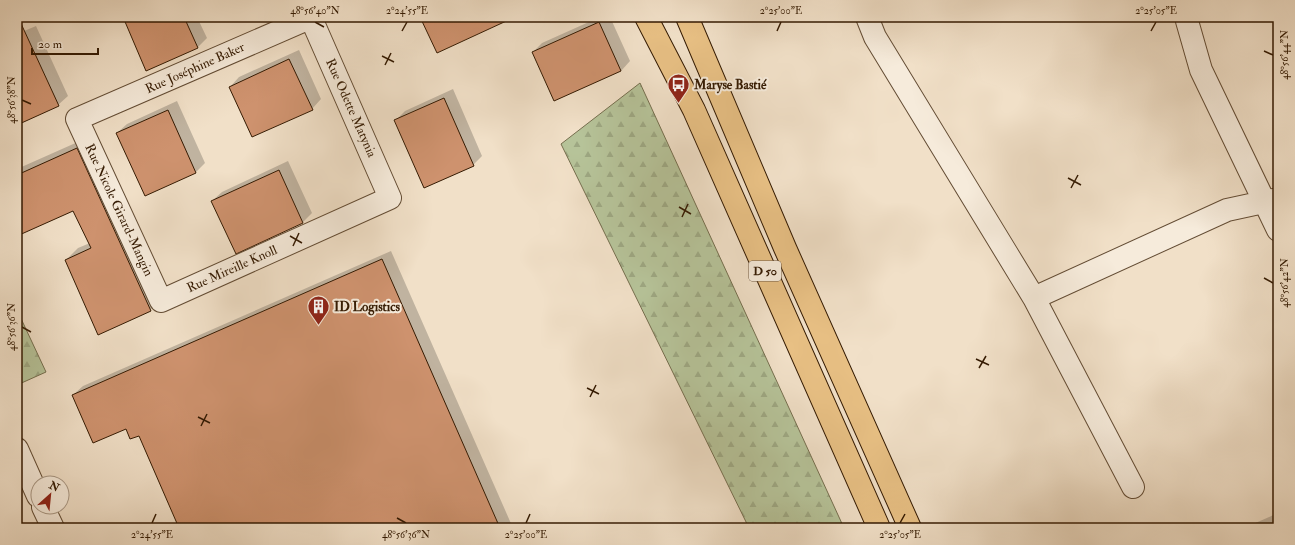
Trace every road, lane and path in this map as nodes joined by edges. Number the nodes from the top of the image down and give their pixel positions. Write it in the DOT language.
graph roads {
  1 [pos="312,17"];
  2 [pos="646,17"];
  3 [pos="687,17"];
  4 [pos="867,17"];
  5 [pos="1188,17"];
  6 [pos="77,119"];
  7 [pos="390,198"];
  8 [pos="1272,200"];
  9 [pos="1278,230"];
  10 [pos="1034,298"];
  11 [pos="161,301"];
  12 [pos="17,449"];
  13 [pos="30,478"];
  14 [pos="1133,487"];
  15 [pos="47,515"];
  16 [pos="53,528"];
  17 [pos="879,528"];
  18 [pos="910,528"];
  1 -- 6 [label="street, Rue Joséphine Baker"];
  1 -- 7 [label="street, Rue Odette Matynia"];
  2 -- 17 [label="main road, D 50"];
  3 -- 18 [label="main road, D 50"];
  4 -- 10 [label="street"];
  5 -- 8 [label="street"];
  6 -- 11 [label="street, Rue Nicole Girard-Mangin"];
  7 -- 11 [label="street, Rue Mireille Knoll"];
  8 -- 9 [label="street"];
  8 -- 10 [label="street"];
  10 -- 14 [label="street"];
  12 -- 13 [label="street"];
  15 -- 16 [label="street"];
}
